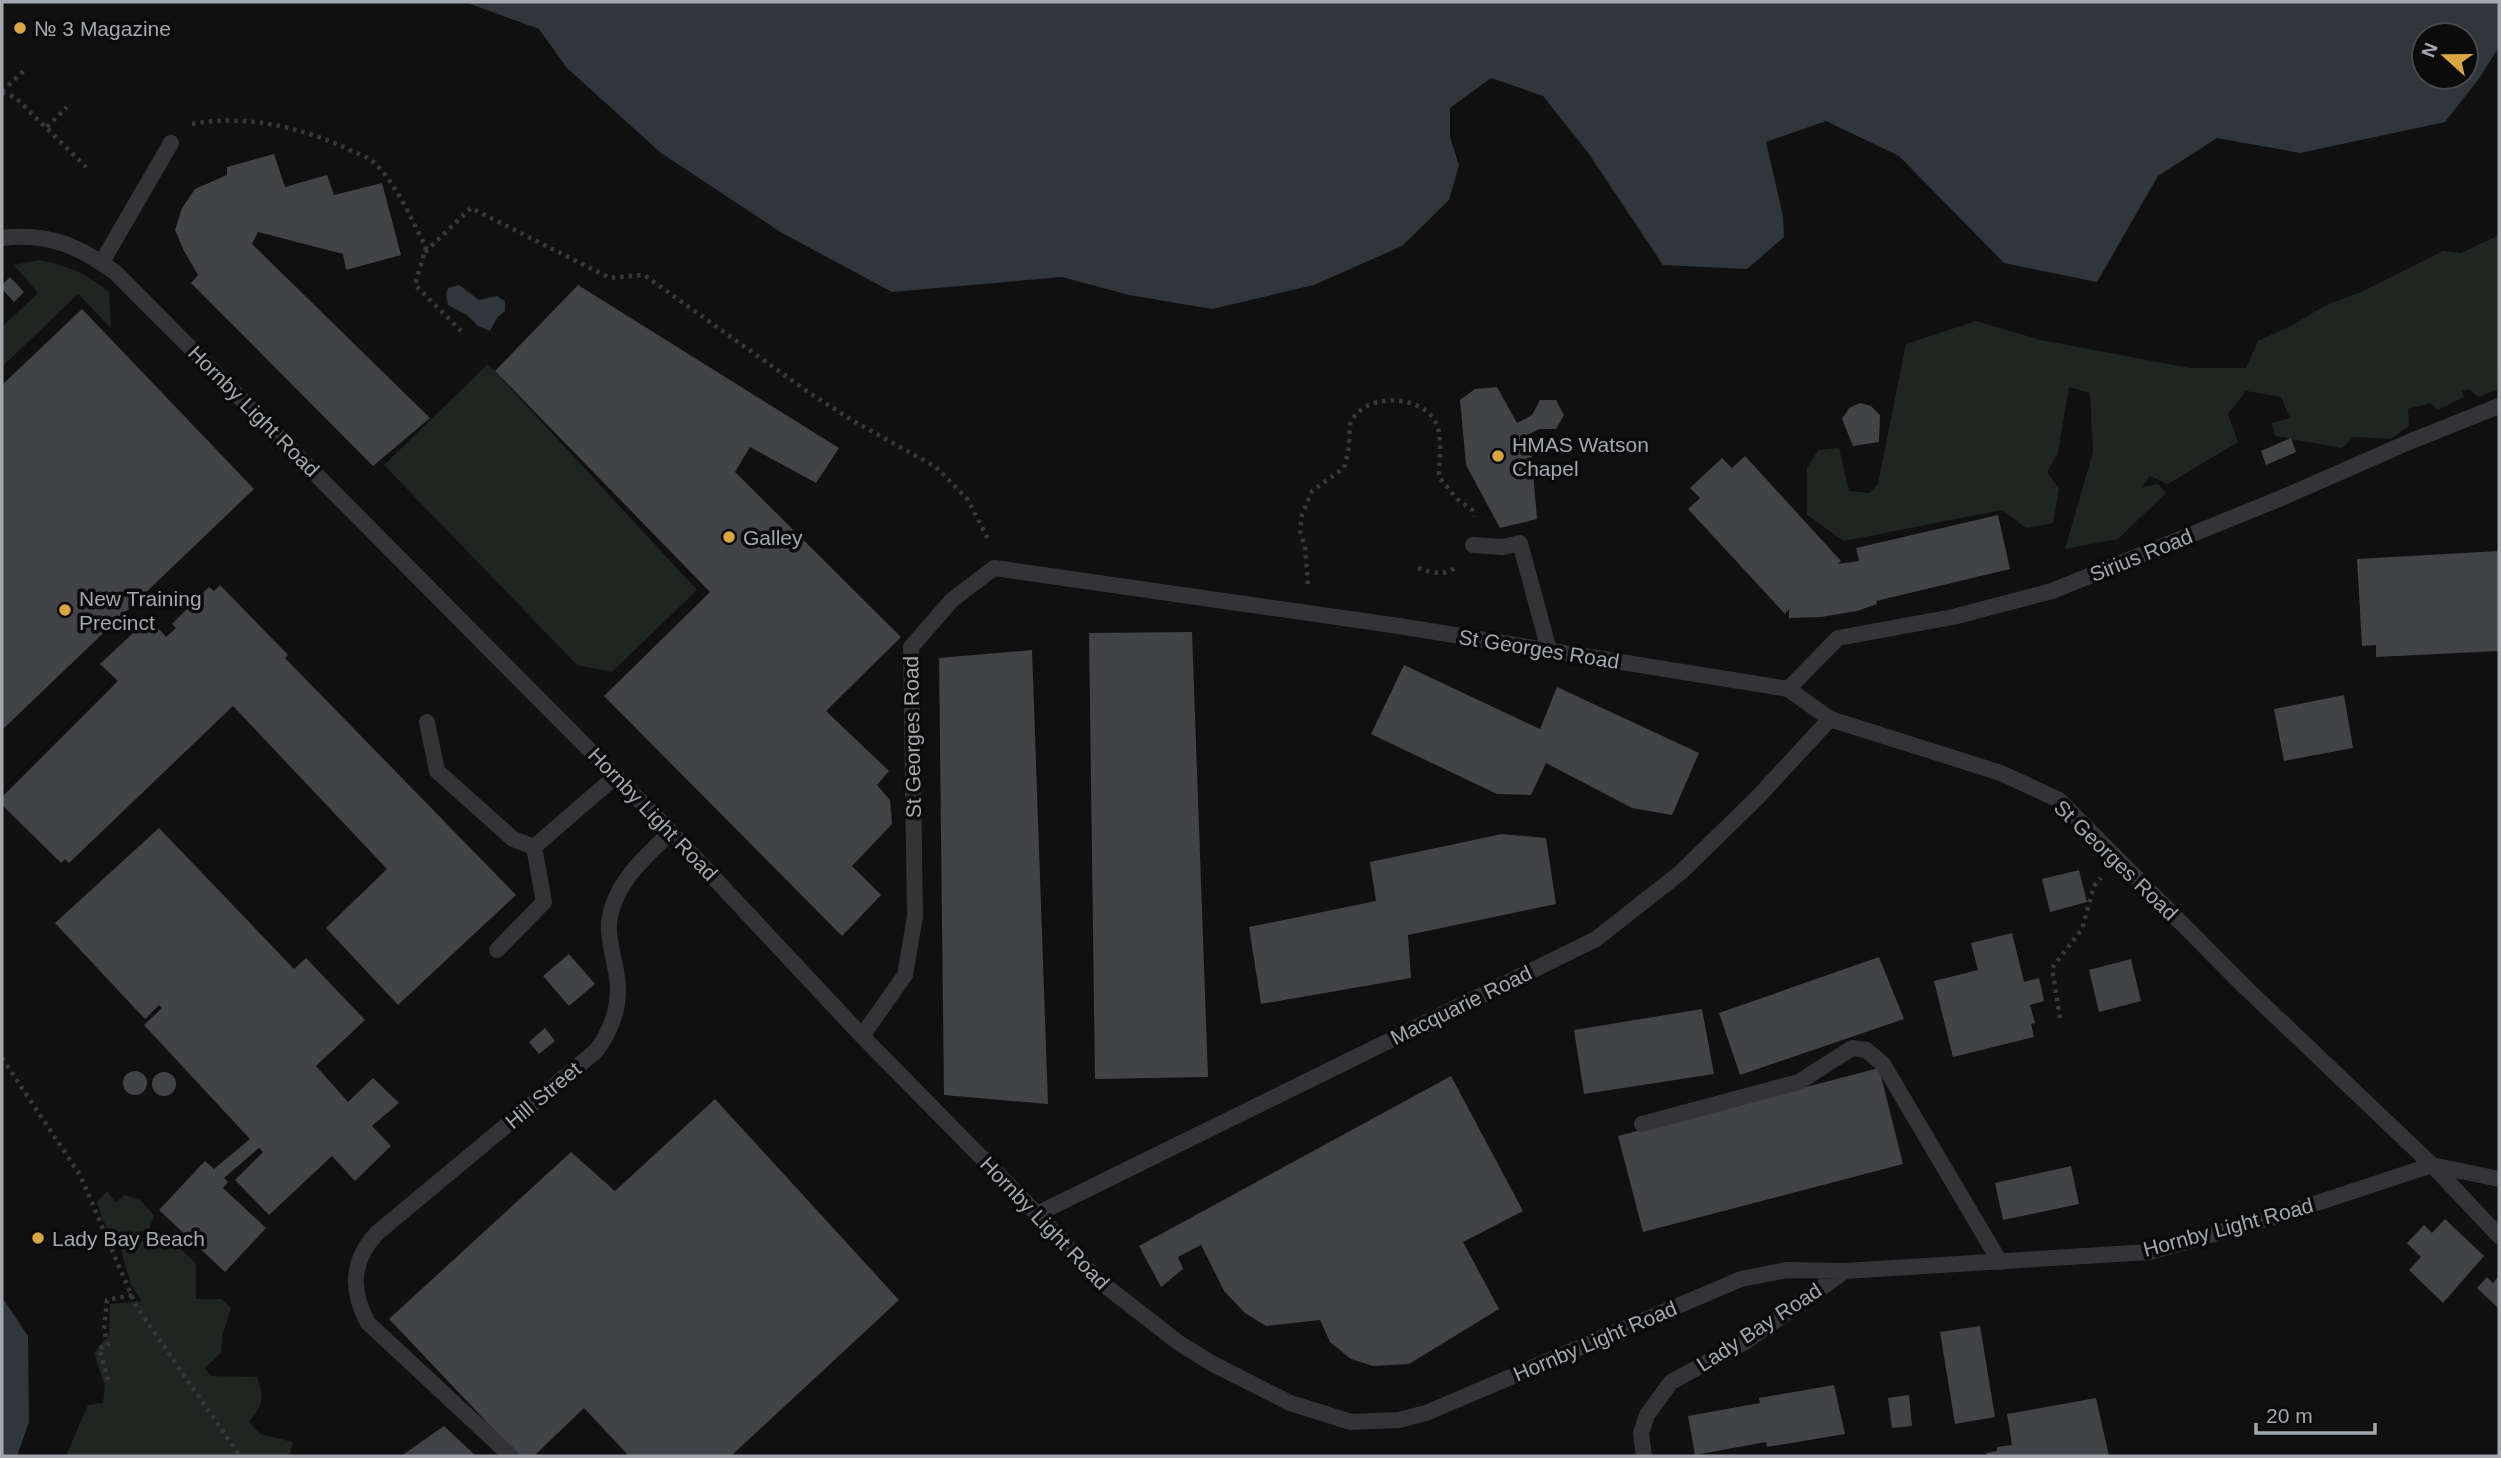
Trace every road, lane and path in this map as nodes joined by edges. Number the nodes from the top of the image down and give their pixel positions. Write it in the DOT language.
graph roads {
  1 [pos="27,68"];
  2 [pos="2,92"];
  3 [pos="67,107"];
  4 [pos="47,127"];
  5 [pos="171,143"];
  6 [pos="86,167"];
  7 [pos="2,238"];
  8 [pos="425,252"];
  9 [pos="102,262"];
  10 [pos="461,331"];
  11 [pos="2499,406"];
  12 [pos="1472,545"];
  13 [pos="992,548"];
  14 [pos="1418,568"];
  15 [pos="1308,588"];
  16 [pos="1549,650"];
  17 [pos="1788,689"];
  18 [pos="1830,719"];
  19 [pos="427,722"];
  20 [pos="616,776"];
  21 [pos="671,832"];
  22 [pos="534,847"];
  23 [pos="2117,859"];
  24 [pos="497,950"];
  25 [pos="2060,1018"];
  26 [pos="862,1036"];
  27 [pos="2,1058"];
  28 [pos="1642,1124"];
  29 [pos="2432,1165"];
  30 [pos="2499,1179"];
  31 [pos="1037,1214"];
  32 [pos="2499,1236"];
  33 [pos="2000,1262"];
  34 [pos="1845,1271"];
  35 [pos="132,1295"];
  36 [pos="108,1380"];
  37 [pos="240,1456"];
  38 [pos="511,1456"];
  39 [pos="1644,1456"];
  1 -- 2 [label="path"];
  2 -- 4 [label="path"];
  3 -- 4 [label="path"];
  4 -- 6 [label="path"];
  5 -- 8 [label="path"];
  5 -- 9 [label="lane"];
  7 -- 9 [label="lane, Hornby Light Road"];
  8 -- 10 [label="path"];
  8 -- 13 [label="path"];
  9 -- 20 [label="lane, Hornby Light Road"];
  11 -- 17 [label="lane, Sirius Road"];
  12 -- 14 [label="path"];
  12 -- 15 [label="path"];
  12 -- 16 [label="lane"];
  16 -- 17 [label="lane, St Georges Road"];
  16 -- 26 [label="lane, St Georges Road"];
  17 -- 18 [label="lane, St Georges Road"];
  18 -- 23 [label="lane, St Georges Road"];
  18 -- 31 [label="lane, Macquarie Road"];
  19 -- 22 [label="lane"];
  20 -- 21 [label="lane, Hornby Light Road"];
  20 -- 22 [label="lane"];
  21 -- 26 [label="lane, Hornby Light Road"];
  21 -- 38 [label="lane, Hill Street"];
  22 -- 24 [label="lane"];
  23 -- 25 [label="path"];
  23 -- 29 [label="lane, St Georges Road"];
  26 -- 31 [label="lane, Hornby Light Road"];
  27 -- 35 [label="path"];
  28 -- 33 [label="lane"];
  29 -- 30 [label="lane"];
  29 -- 32 [label="lane, St Georges Road"];
  29 -- 33 [label="lane, Hornby Light Road"];
  31 -- 34 [label="lane, Hornby Light Road"];
  33 -- 34 [label="lane, Hornby Light Road"];
  34 -- 39 [label="lane, Lady Bay Road"];
  35 -- 36 [label="path"];
  35 -- 37 [label="path"];
}
